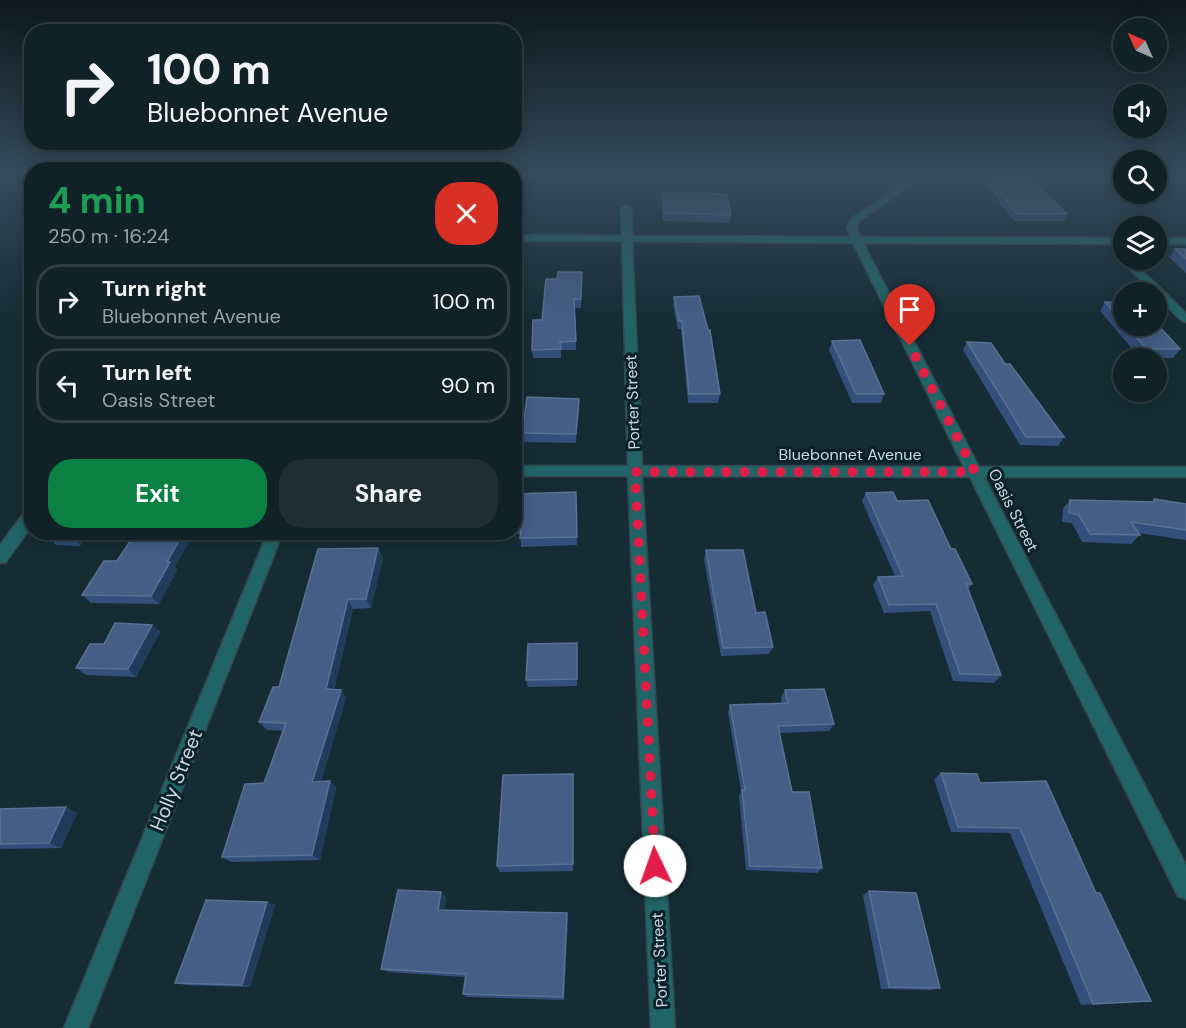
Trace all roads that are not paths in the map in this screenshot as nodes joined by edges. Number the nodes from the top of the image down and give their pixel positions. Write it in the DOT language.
graph roads {
  1 [pos="626,223"];
  2 [pos="854,223"];
  3 [pos="522,238"];
  4 [pos="626,238"];
  5 [pos="1107,240"];
  6 [pos="1113,240"];
  7 [pos="856,241"];
  8 [pos="1167,241"];
  9 [pos="1186,241"];
  10 [pos="1113,246"];
  11 [pos="1137,270"];
  12 [pos="1186,319"];
  13 [pos="522,471"];
  14 [pos="1186,471"];
  15 [pos="635,472"];
  16 [pos="975,472"];
  17 [pos="24,524"];
  18 [pos="273,540"];
  19 [pos="0,557"];
  20 [pos="1186,888"];
  21 [pos="76,1028"];
  22 [pos="663,1028"];
  1 -- 4 [label="street, Porter Street"];
  2 -- 7 [label="street"];
  3 -- 4 [label="street"];
  4 -- 7 [label="street"];
  4 -- 15 [label="street, Porter Street"];
  5 -- 6 [label="street"];
  5 -- 7 [label="street"];
  5 -- 10 [label="street"];
  7 -- 16 [label="street, Oasis Street"];
  8 -- 9 [label="street"];
  11 -- 12 [label="street"];
  13 -- 15 [label="street, Bluebonnet Avenue"];
  14 -- 16 [label="street, Bluebonnet Avenue"];
  15 -- 16 [label="street, Bluebonnet Avenue"];
  15 -- 22 [label="street, Porter Street"];
  16 -- 20 [label="street, Oasis Street"];
  17 -- 19 [label="street"];
  18 -- 21 [label="street, Holly Street"];
}
